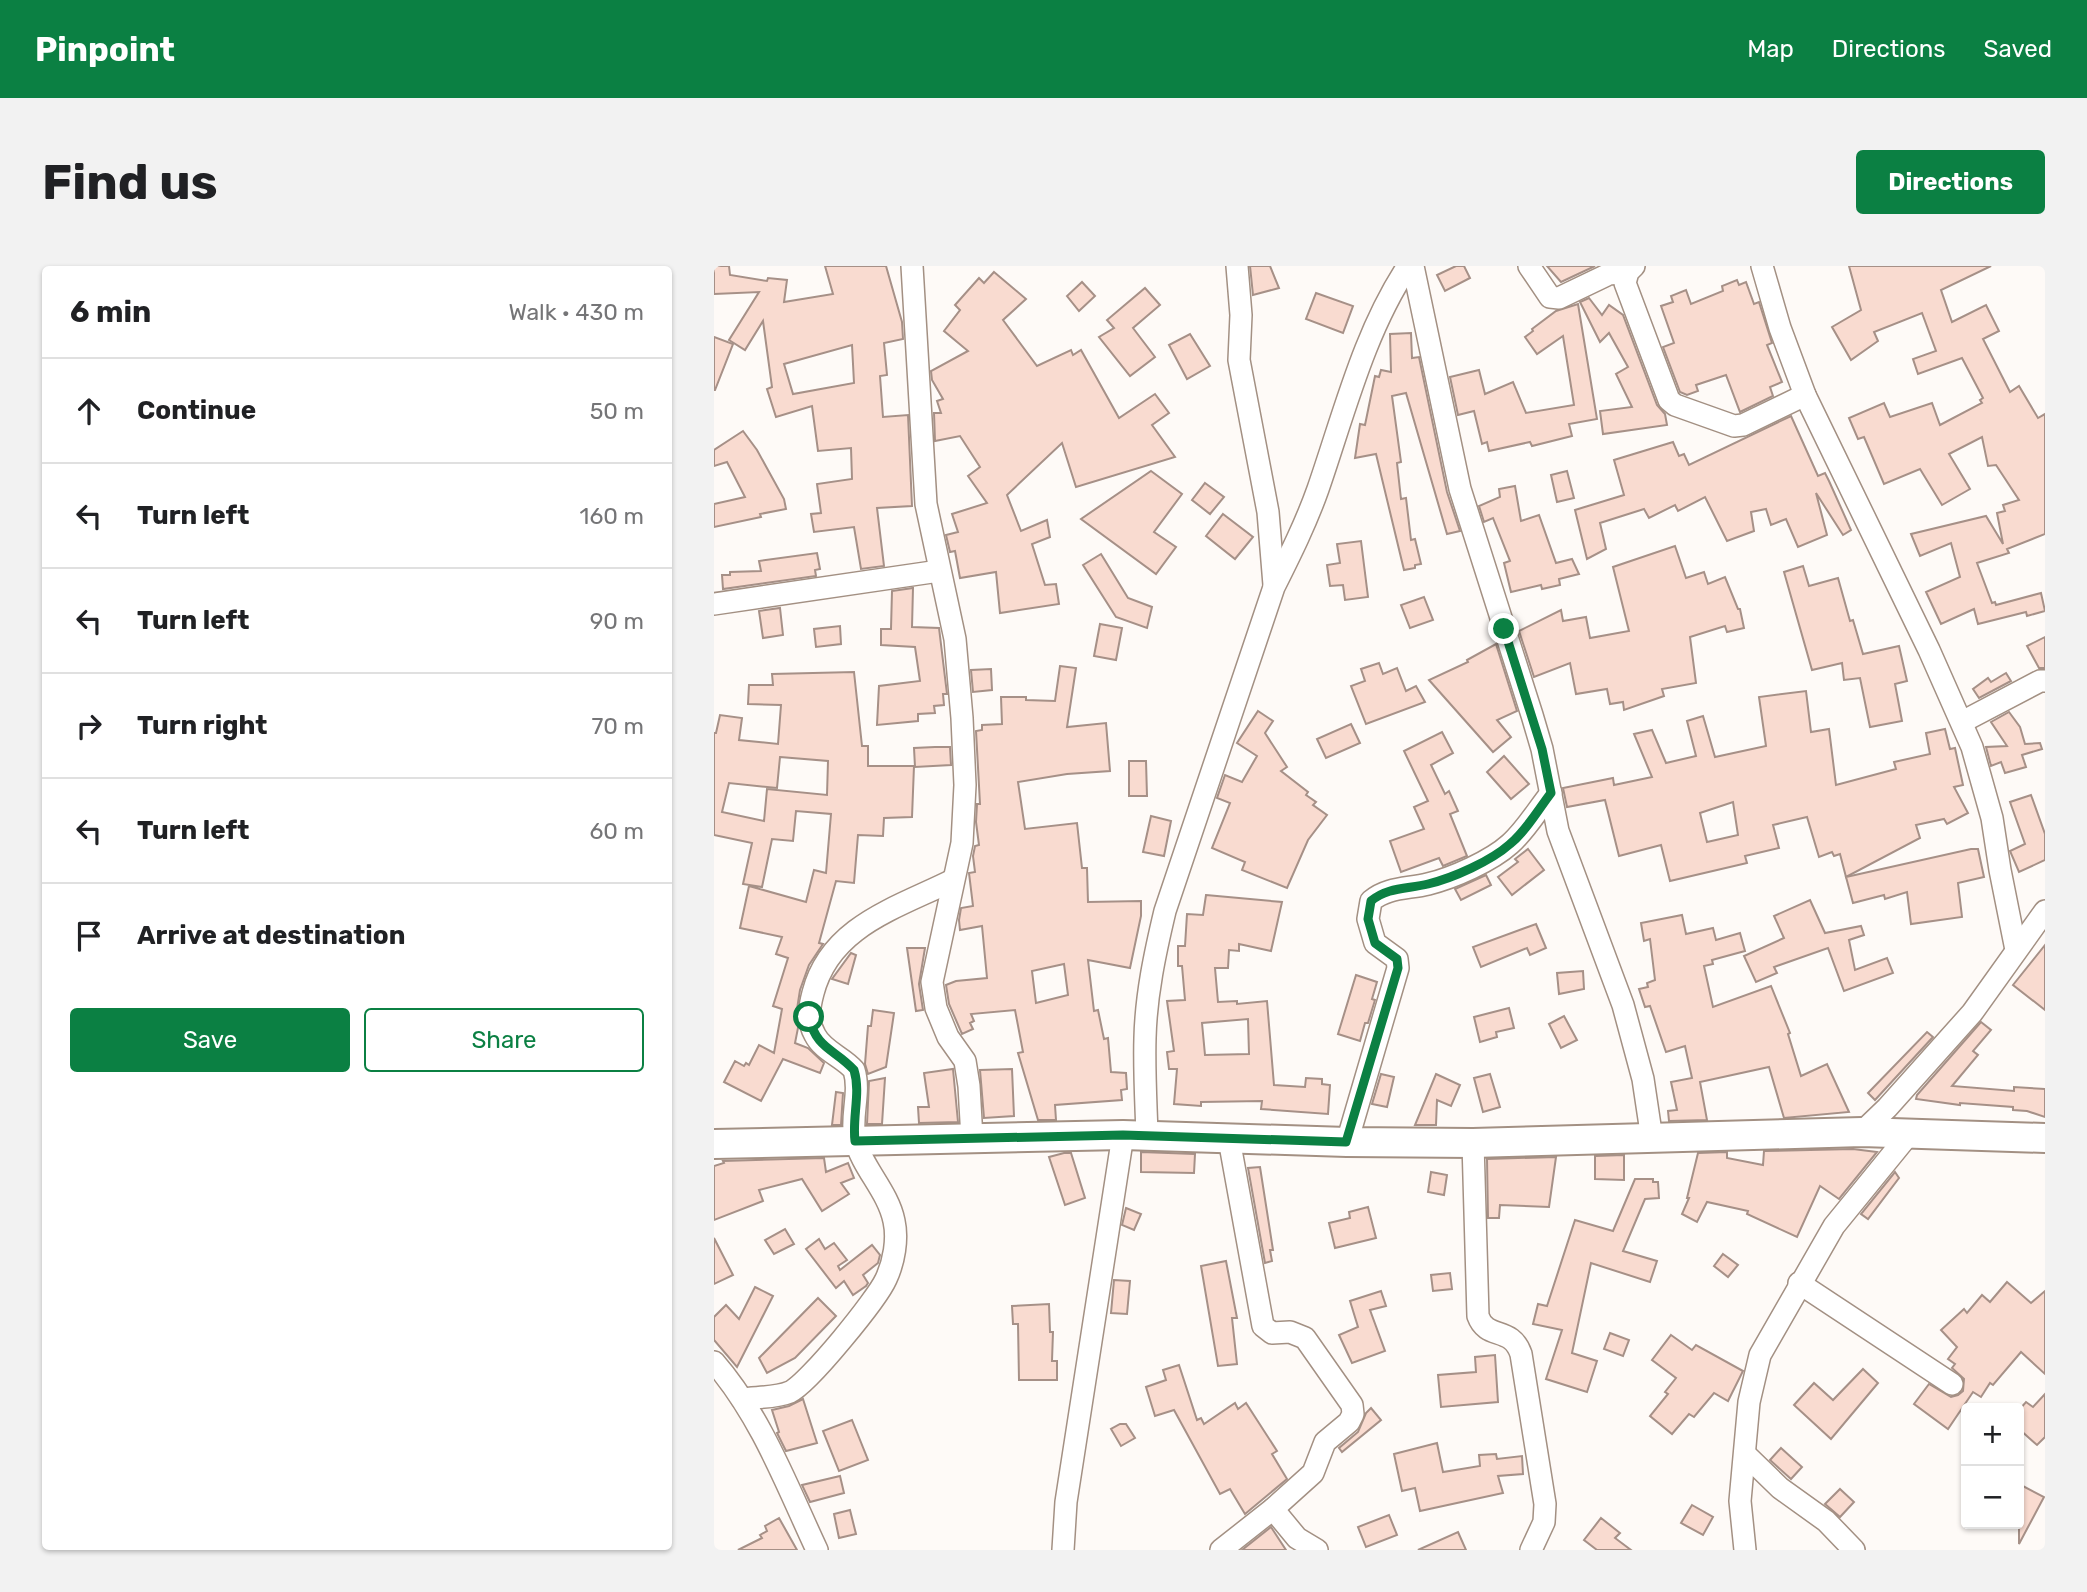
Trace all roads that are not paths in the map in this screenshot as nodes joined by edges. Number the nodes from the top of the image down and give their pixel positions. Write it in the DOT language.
graph roads {
  1 [pos="912,266"];
  2 [pos="1237,266"];
  3 [pos="1411,266"];
  4 [pos="1529,266"];
  5 [pos="1762,266"];
  6 [pos="1631,269"];
  7 [pos="1805,395"];
  8 [pos="939,571"];
  9 [pos="1274,587"];
  10 [pos="714,604"];
  11 [pos="2045,681"];
  12 [pos="1962,722"];
  13 [pos="1551,793"];
  14 [pos="953,880"];
  15 [pos="2045,911"];
  16 [pos="2016,950"];
  17 [pos="1862,1132"];
  18 [pos="1909,1134"];
  19 [pos="1135,1135"];
  20 [pos="2045,1138"];
  21 [pos="972,1139"];
  22 [pos="1229,1139"];
  23 [pos="1651,1139"];
  24 [pos="855,1141"];
  25 [pos="1346,1142"];
  26 [pos="1473,1143"];
  27 [pos="714,1144"];
  28 [pos="1799,1283"];
  29 [pos="714,1362"];
  30 [pos="1952,1384"];
  31 [pos="742,1399"];
  32 [pos="1745,1454"];
  33 [pos="1273,1509"];
  34 [pos="817,1550"];
  35 [pos="1063,1550"];
  36 [pos="1221,1550"];
  37 [pos="1317,1550"];
  38 [pos="1531,1550"];
  39 [pos="1745,1550"];
  40 [pos="1854,1550"];
  1 -- 8 [label="street"];
  2 -- 9 [label="street"];
  3 -- 9 [label="street"];
  3 -- 13 [label="street"];
  4 -- 6 [label="street"];
  5 -- 7 [label="street"];
  6 -- 7 [label="street"];
  7 -- 12 [label="street"];
  8 -- 10 [label="street"];
  8 -- 14 [label="street"];
  9 -- 19 [label="street"];
  11 -- 12 [label="street"];
  12 -- 16 [label="street"];
  13 -- 23 [label="street"];
  13 -- 25 [label="street"];
  14 -- 21 [label="street"];
  14 -- 24 [label="street"];
  15 -- 16 [label="street"];
  16 -- 17 [label="street"];
  17 -- 18 [label="street"];
  17 -- 23 [label="street"];
  18 -- 20 [label="street"];
  18 -- 28 [label="street"];
  19 -- 21 [label="street"];
  19 -- 22 [label="street"];
  19 -- 35 [label="street"];
  21 -- 24 [label="street"];
  22 -- 25 [label="street"];
  22 -- 33 [label="street"];
  23 -- 26 [label="street"];
  24 -- 27 [label="street"];
  24 -- 31 [label="street"];
  25 -- 26 [label="street"];
  26 -- 38 [label="street"];
  28 -- 30 [label="street"];
  28 -- 32 [label="street"];
  29 -- 31 [label="street"];
  31 -- 34 [label="street"];
  32 -- 39 [label="street"];
  32 -- 40 [label="street"];
  33 -- 36 [label="street"];
  33 -- 37 [label="street"];
}
